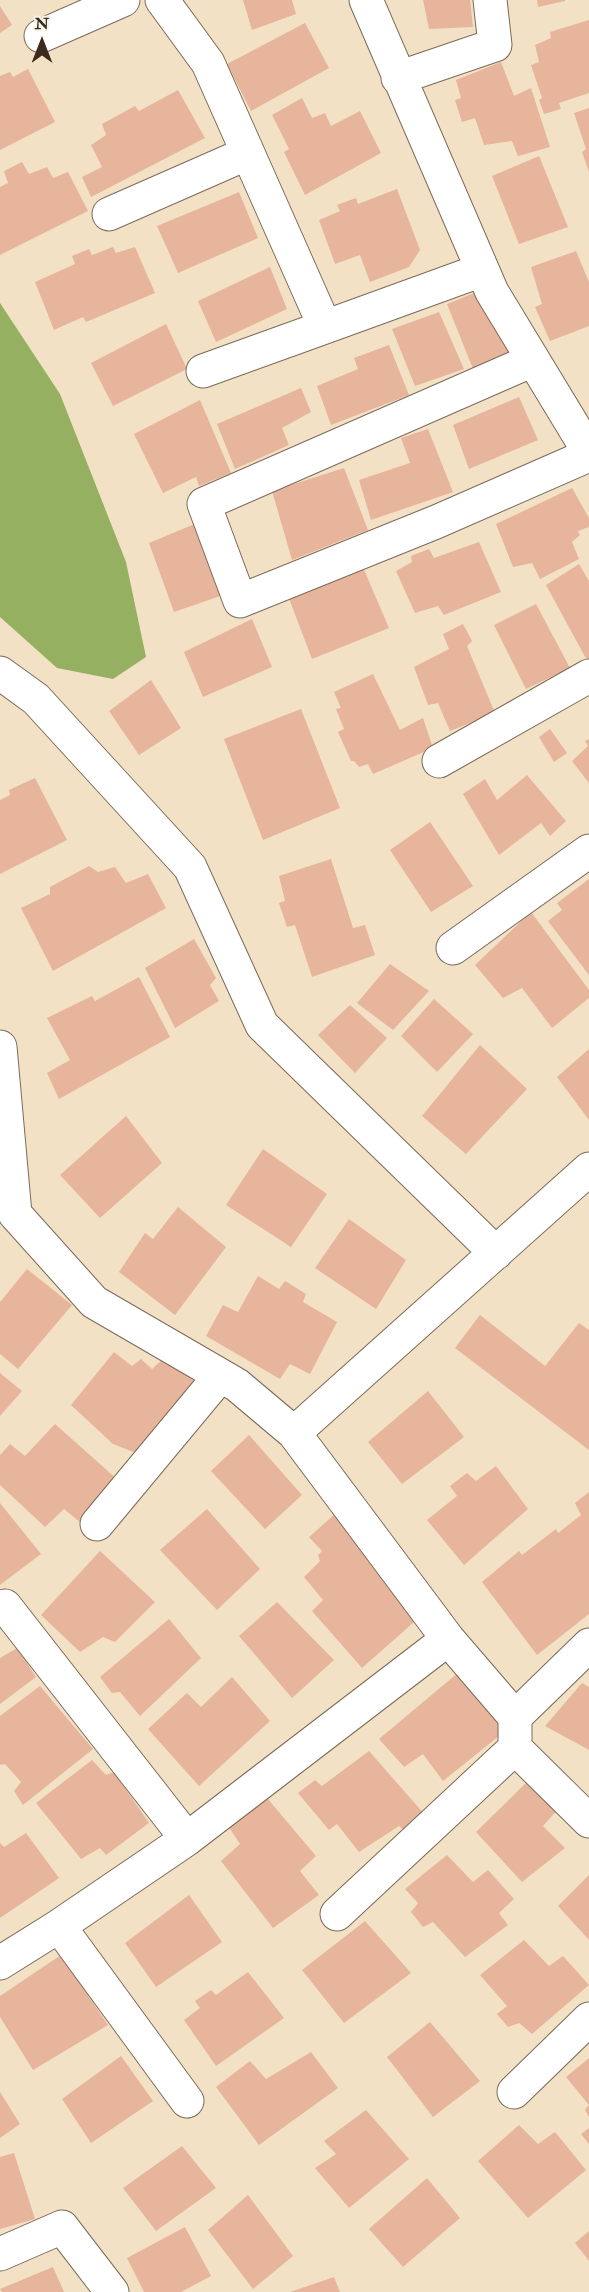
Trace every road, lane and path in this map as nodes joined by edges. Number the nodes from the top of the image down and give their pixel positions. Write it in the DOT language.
graph roads {
  1 [pos="123,0"];
  2 [pos="162,0"];
  3 [pos="366,0"];
  4 [pos="490,0"];
  5 [pos="41,36"];
  6 [pos="398,78"];
  7 [pos="248,153"];
  8 [pos="109,214"];
  9 [pos="482,270"];
  10 [pos="325,327"];
  11 [pos="533,360"];
  12 [pos="203,371"];
  13 [pos="589,453"];
  14 [pos="0,673"];
  15 [pos="589,676"];
  16 [pos="439,761"];
  17 [pos="589,851"];
  18 [pos="453,948"];
  19 [pos="0,1047"];
  20 [pos="589,1169"];
  21 [pos="496,1253"];
  22 [pos="220,1376"];
  23 [pos="294,1433"];
  24 [pos="97,1524"];
  25 [pos="5,1606"];
  26 [pos="448,1638"];
  27 [pos="589,1645"];
  28 [pos="515,1732"];
  29 [pos="589,1821"];
  30 [pos="187,1839"];
  31 [pos="337,1914"];
  32 [pos="59,1926"];
  33 [pos="0,1963"];
  34 [pos="589,2019"];
  35 [pos="514,2092"];
  36 [pos="187,2101"];
  37 [pos="0,2254"];
  38 [pos="112,2292"];
  1 -- 5 [label="street"];
  2 -- 7 [label="street"];
  3 -- 6 [label="street"];
  4 -- 6 [label="street"];
  6 -- 9 [label="street"];
  7 -- 8 [label="street"];
  7 -- 10 [label="street"];
  9 -- 10 [label="street"];
  9 -- 11 [label="street"];
  10 -- 12 [label="street"];
  11 -- 13 [label="street"];
  11 -- 13 [label="street"];
  14 -- 21 [label="street"];
  15 -- 16 [label="street"];
  17 -- 18 [label="street"];
  19 -- 22 [label="street"];
  20 -- 21 [label="street"];
  21 -- 23 [label="street"];
  22 -- 23 [label="street"];
  22 -- 24 [label="street"];
  23 -- 26 [label="street"];
  25 -- 30 [label="street"];
  26 -- 28 [label="street"];
  26 -- 30 [label="street"];
  27 -- 28 [label="street"];
  28 -- 29 [label="street"];
  28 -- 31 [label="street"];
  30 -- 32 [label="street"];
  32 -- 33 [label="street"];
  32 -- 36 [label="street"];
  34 -- 35 [label="street"];
  37 -- 38 [label="street"];
}
